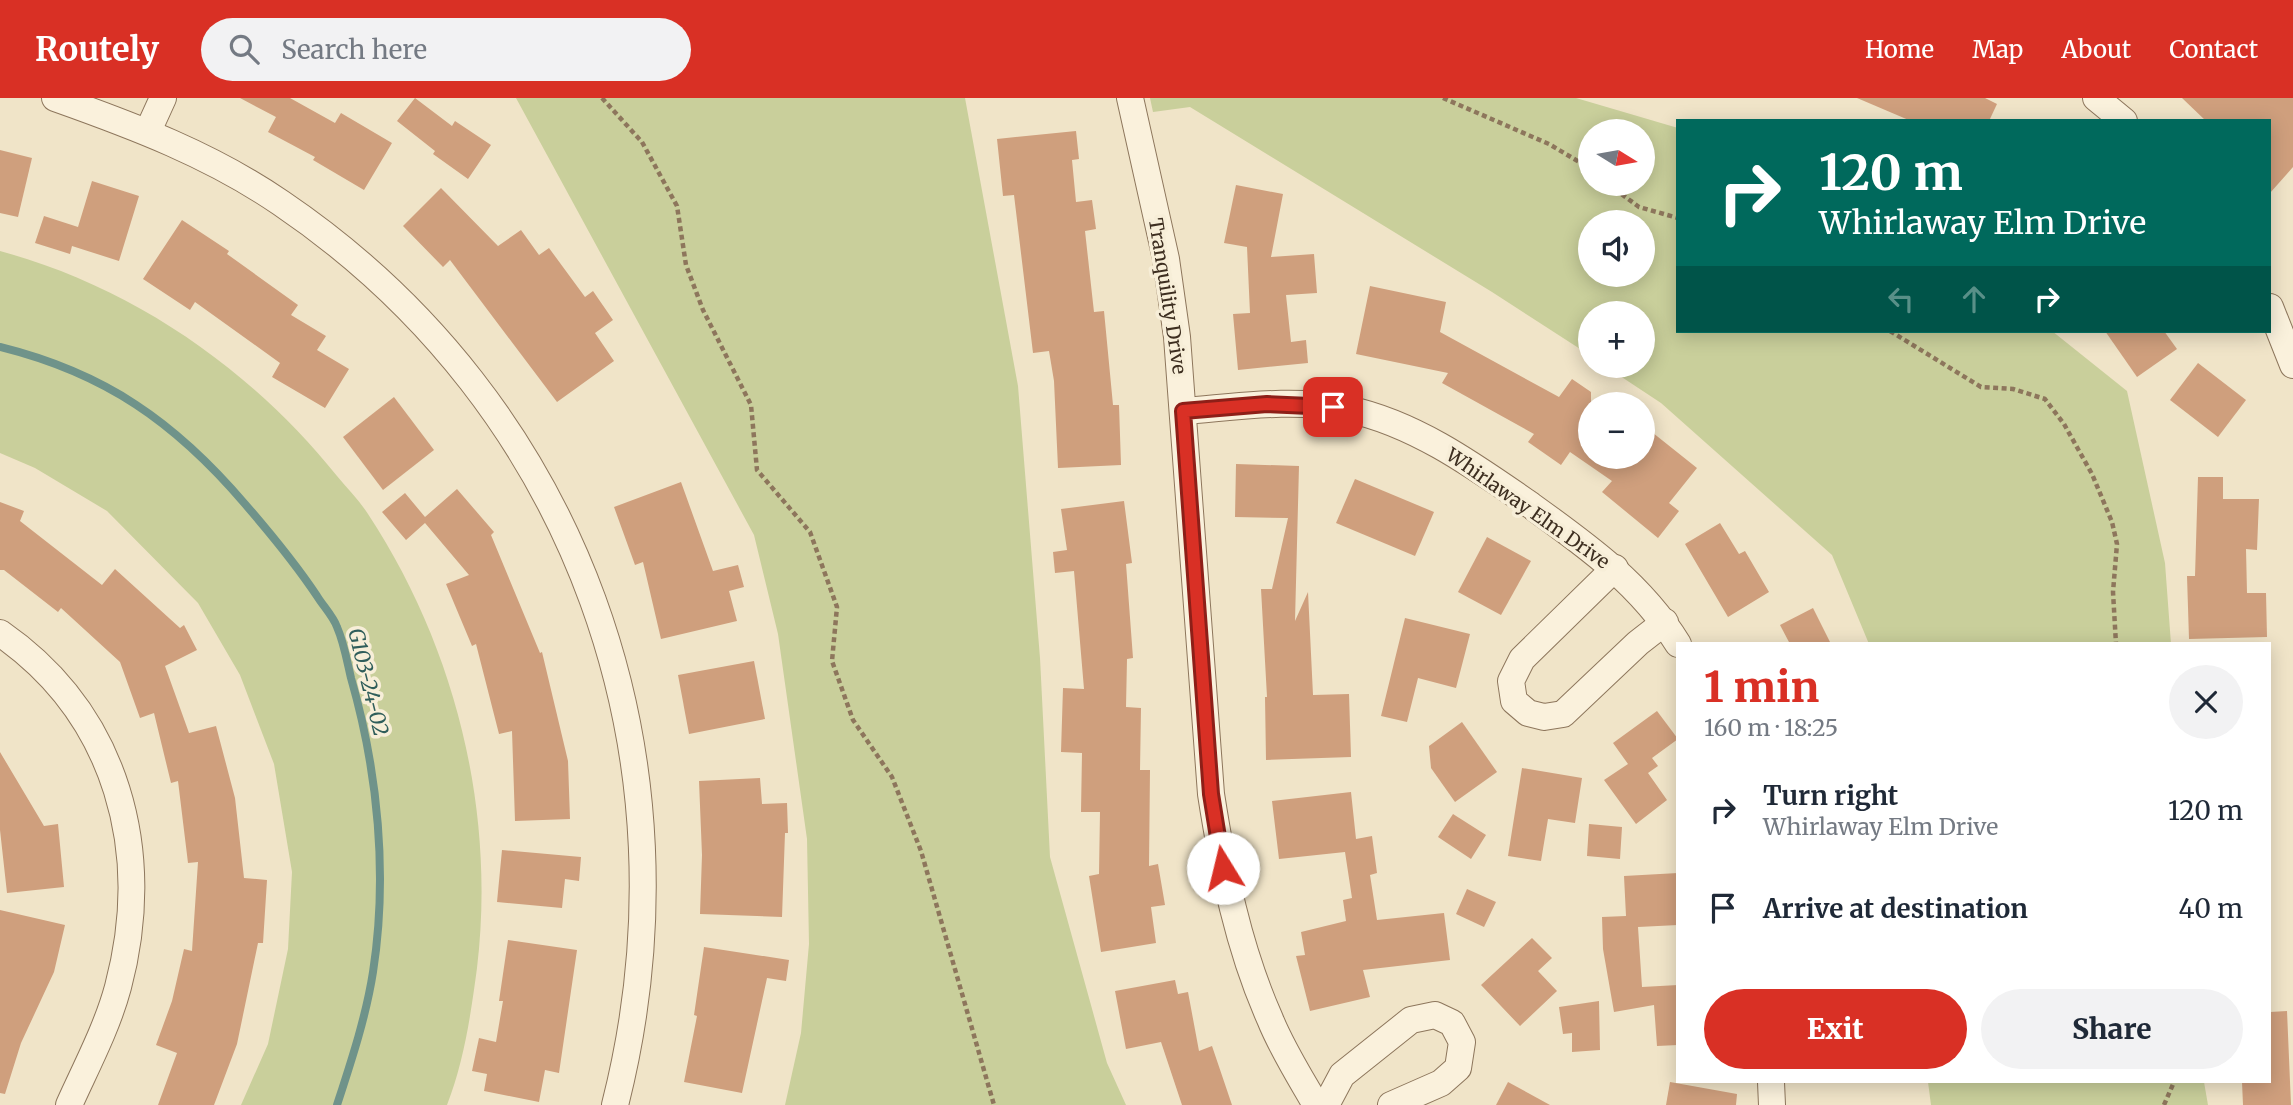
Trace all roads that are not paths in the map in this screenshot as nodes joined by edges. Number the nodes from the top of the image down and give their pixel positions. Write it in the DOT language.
graph roads {
  1 [pos="55,98"];
  2 [pos="163,98"];
  3 [pos="1130,98"];
  4 [pos="2096,98"];
  5 [pos="2122,119"];
  6 [pos="148,131"];
  7 [pos="2271,310"];
  8 [pos="2293,366"];
  9 [pos="1183,411"];
  10 [pos="1615,568"];
  11 [pos="1672,633"];
  12 [pos="0,634"];
  13 [pos="1771,1083"];
  14 [pos="69,1105"];
  15 [pos="615,1105"];
  16 [pos="1316,1105"];
  17 [pos="1326,1105"];
  18 [pos="1391,1105"];
  19 [pos="1772,1105"];
  1 -- 6 [label="street"];
  2 -- 6 [label="street"];
  3 -- 9 [label="street, Tranquility Drive"];
  4 -- 5 [label="street"];
  6 -- 15 [label="street"];
  7 -- 8 [label="street"];
  9 -- 10 [label="street, Whirlaway Elm Drive"];
  9 -- 16 [label="street, Tranquility Drive"];
  10 -- 11 [label="street, Whirlaway Elm Drive"];
  10 -- 11 [label="street"];
  12 -- 14 [label="street"];
  13 -- 19 [label="street"];
  17 -- 18 [label="street"];
}
